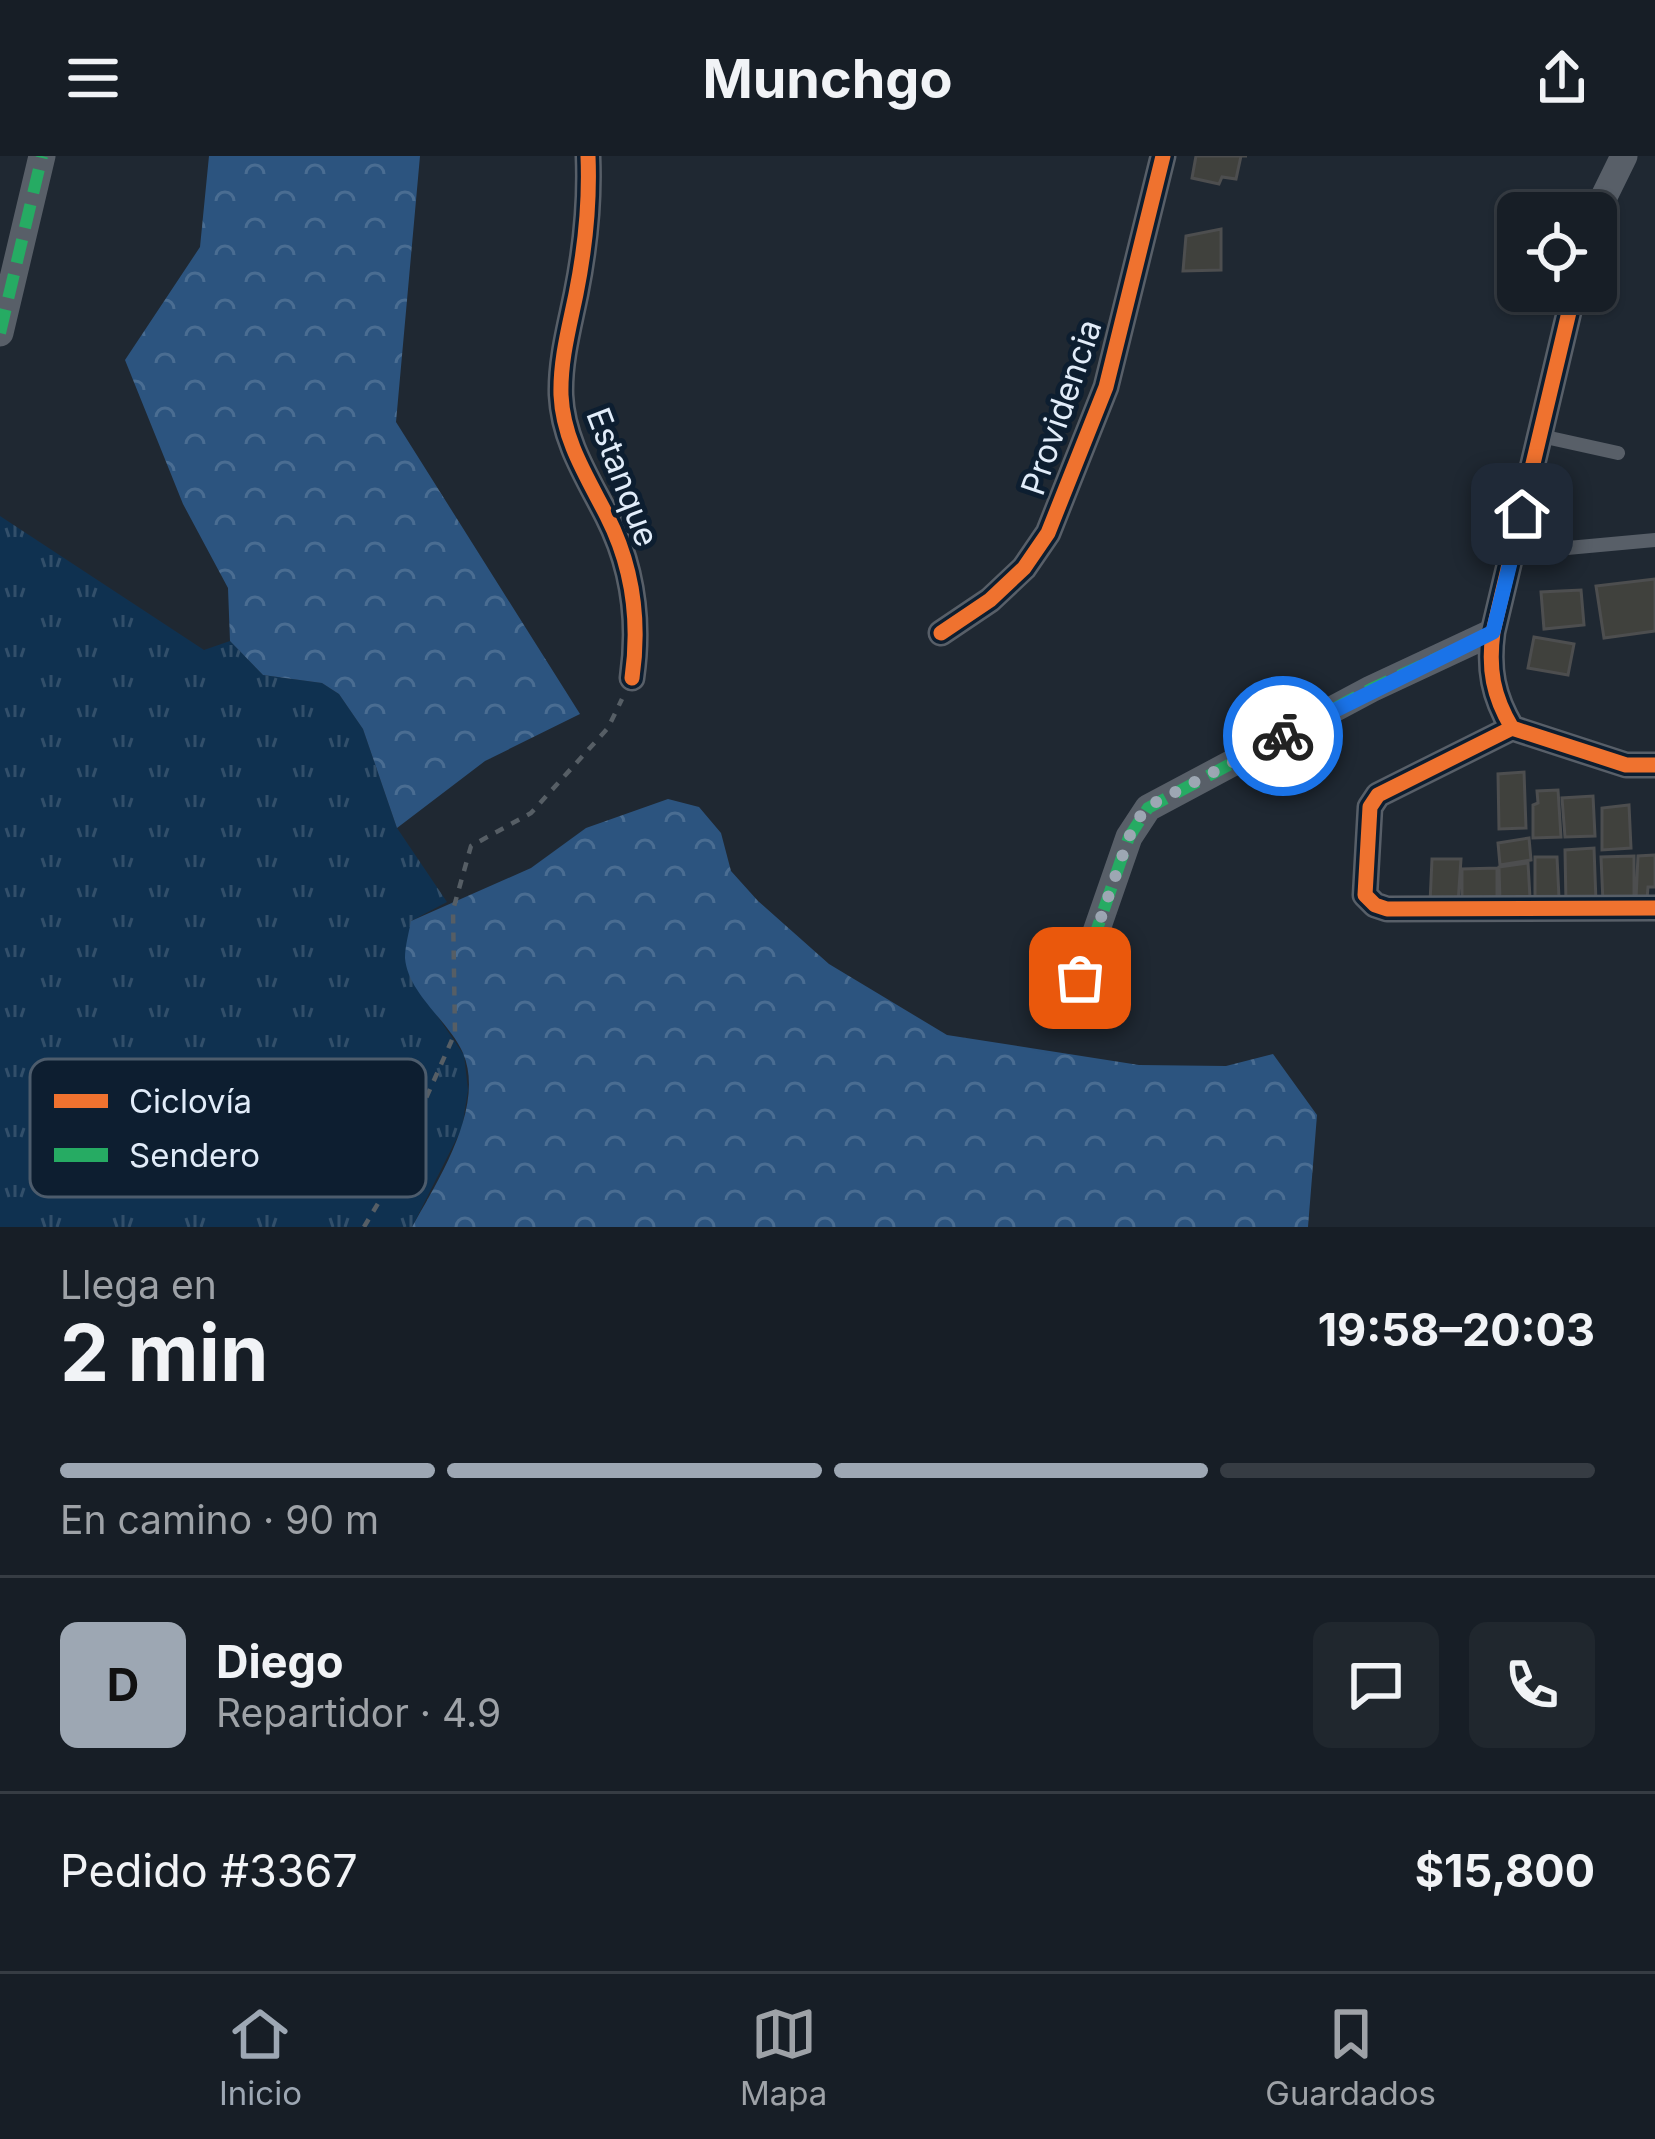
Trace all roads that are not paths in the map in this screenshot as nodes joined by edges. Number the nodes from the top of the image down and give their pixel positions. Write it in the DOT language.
graph roads {
  1 [pos="42,156"];
  2 [pos="588,156"];
  3 [pos="1163,156"];
  4 [pos="1624,156"];
  5 [pos="1606,192"];
  6 [pos="1569,312"];
  7 [pos="0,333"];
  8 [pos="1541,436"];
  9 [pos="1618,454"];
  10 [pos="1655,540"];
  11 [pos="1512,554"];
  12 [pos="1493,632"];
  13 [pos="941,633"];
  14 [pos="632,678"];
  15 [pos="1512,728"];
  16 [pos="1655,765"];
  17 [pos="1655,908"];
  18 [pos="1080,978"];
  1 -- 7 [label="street"];
  2 -- 14 [label="street, Estanque"];
  3 -- 13 [label="street, Providencia"];
  4 -- 5 [label="street"];
  6 -- 8 [label="street"];
  8 -- 9 [label="lane"];
  8 -- 11 [label="street"];
  10 -- 11 [label="lane"];
  11 -- 12 [label="street"];
  12 -- 15 [label="street"];
  12 -- 18 [label="street"];
  15 -- 16 [label="street"];
  15 -- 17 [label="street"];
}
